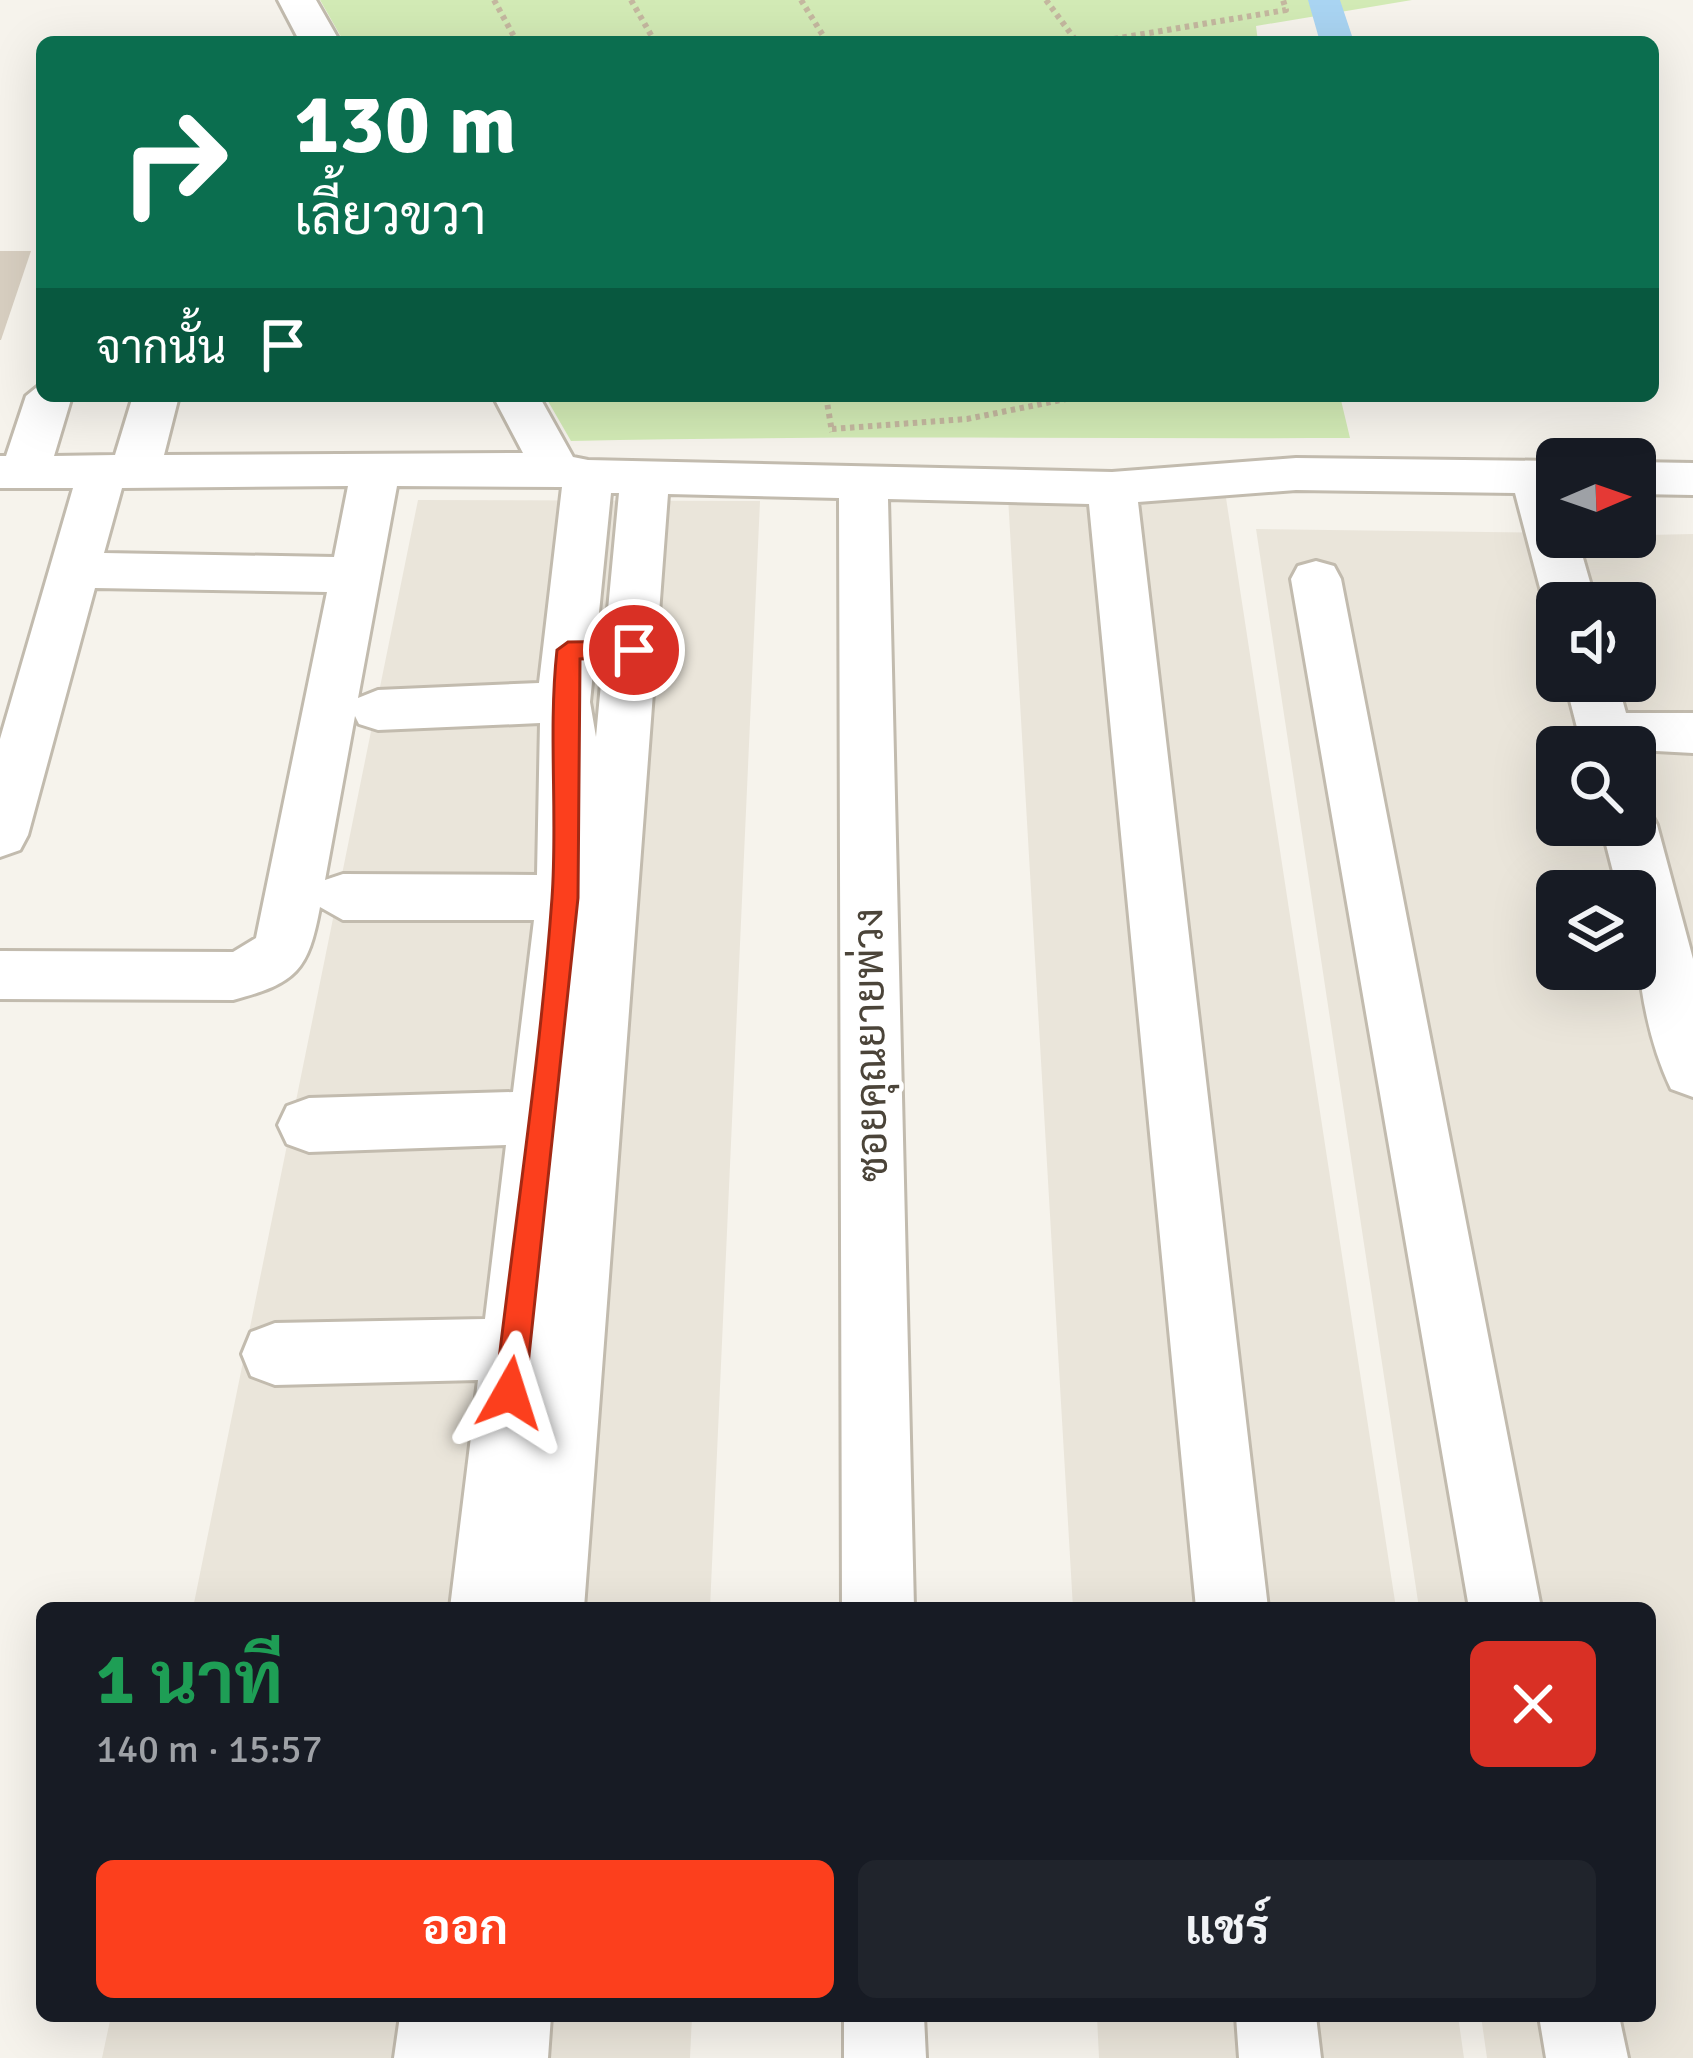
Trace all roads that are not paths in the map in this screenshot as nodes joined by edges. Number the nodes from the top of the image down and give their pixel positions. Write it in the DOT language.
graph roads {
  1 [pos="297,0"];
  2 [pos="317,36"];
  3 [pos="46,402"];
  4 [pos="153,402"];
  5 [pos="522,402"];
  6 [pos="376,470"];
  7 [pos="13,471"];
  8 [pos="118,471"];
  9 [pos="596,474"];
  10 [pos="1536,477"];
  11 [pos="1656,478"];
  12 [pos="1693,478"];
  13 [pos="863,482"];
  14 [pos="1112,488"];
  15 [pos="70,570"];
  16 [pos="357,575"];
  17 [pos="1316,579"];
  18 [pos="634,650"];
  19 [pos="566,676"];
  20 [pos="378,710"];
  21 [pos="1693,733"];
  22 [pos="1656,736"];
  23 [pos="0,835"];
  24 [pos="1634,846"];
  25 [pos="343,897"];
  26 [pos="589,898"];
  27 [pos="0,975"];
  28 [pos="1693,1071"];
  29 [pos="567,1117"];
  30 [pos="309,1125"];
  31 [pos="543,1348"];
  32 [pos="274,1354"];
  33 [pos="487,1602"];
  34 [pos="548,1602"];
  35 [pos="878,1602"];
  36 [pos="1231,1602"];
  37 [pos="1503,1602"];
  38 [pos="439,2022"];
  39 [pos="510,2022"];
  40 [pos="884,2022"];
  41 [pos="1277,2022"];
  42 [pos="1581,2022"];
  43 [pos="435,2058"];
  44 [pos="507,2058"];
  45 [pos="884,2058"];
  46 [pos="1280,2058"];
  47 [pos="1587,2058"];
  1 -- 2 [label="street"];
  3 -- 7 [label="street"];
  4 -- 8 [label="street"];
  5 -- 9 [label="street"];
  6 -- 8 [label="street"];
  6 -- 9 [label="street"];
  6 -- 16 [label="street"];
  7 -- 8 [label="street"];
  8 -- 15 [label="street"];
  9 -- 13 [label="street"];
  9 -- 18 [label="street"];
  9 -- 19 [label="street"];
  10 -- 14 [label="street"];
  11 -- 12 [label="street"];
  13 -- 14 [label="street"];
  13 -- 35 [label="street, ซอยคุณยายพ่วง"];
  14 -- 36 [label="street"];
  15 -- 16 [label="street"];
  15 -- 23 [label="street"];
  16 -- 27 [label="street"];
  17 -- 37 [label="street"];
  18 -- 19 [label="street"];
  18 -- 26 [label="street"];
  19 -- 20 [label="street"];
  19 -- 26 [label="street"];
  21 -- 22 [label="street"];
  24 -- 28 [label="street"];
  25 -- 26 [label="street"];
  26 -- 29 [label="street"];
  29 -- 30 [label="street"];
  29 -- 31 [label="street"];
  31 -- 32 [label="street"];
  31 -- 33 [label="street"];
  31 -- 34 [label="street"];
  38 -- 43 [label="street"];
  39 -- 44 [label="street"];
  40 -- 45 [label="street"];
  41 -- 46 [label="street"];
  42 -- 47 [label="street"];
}
